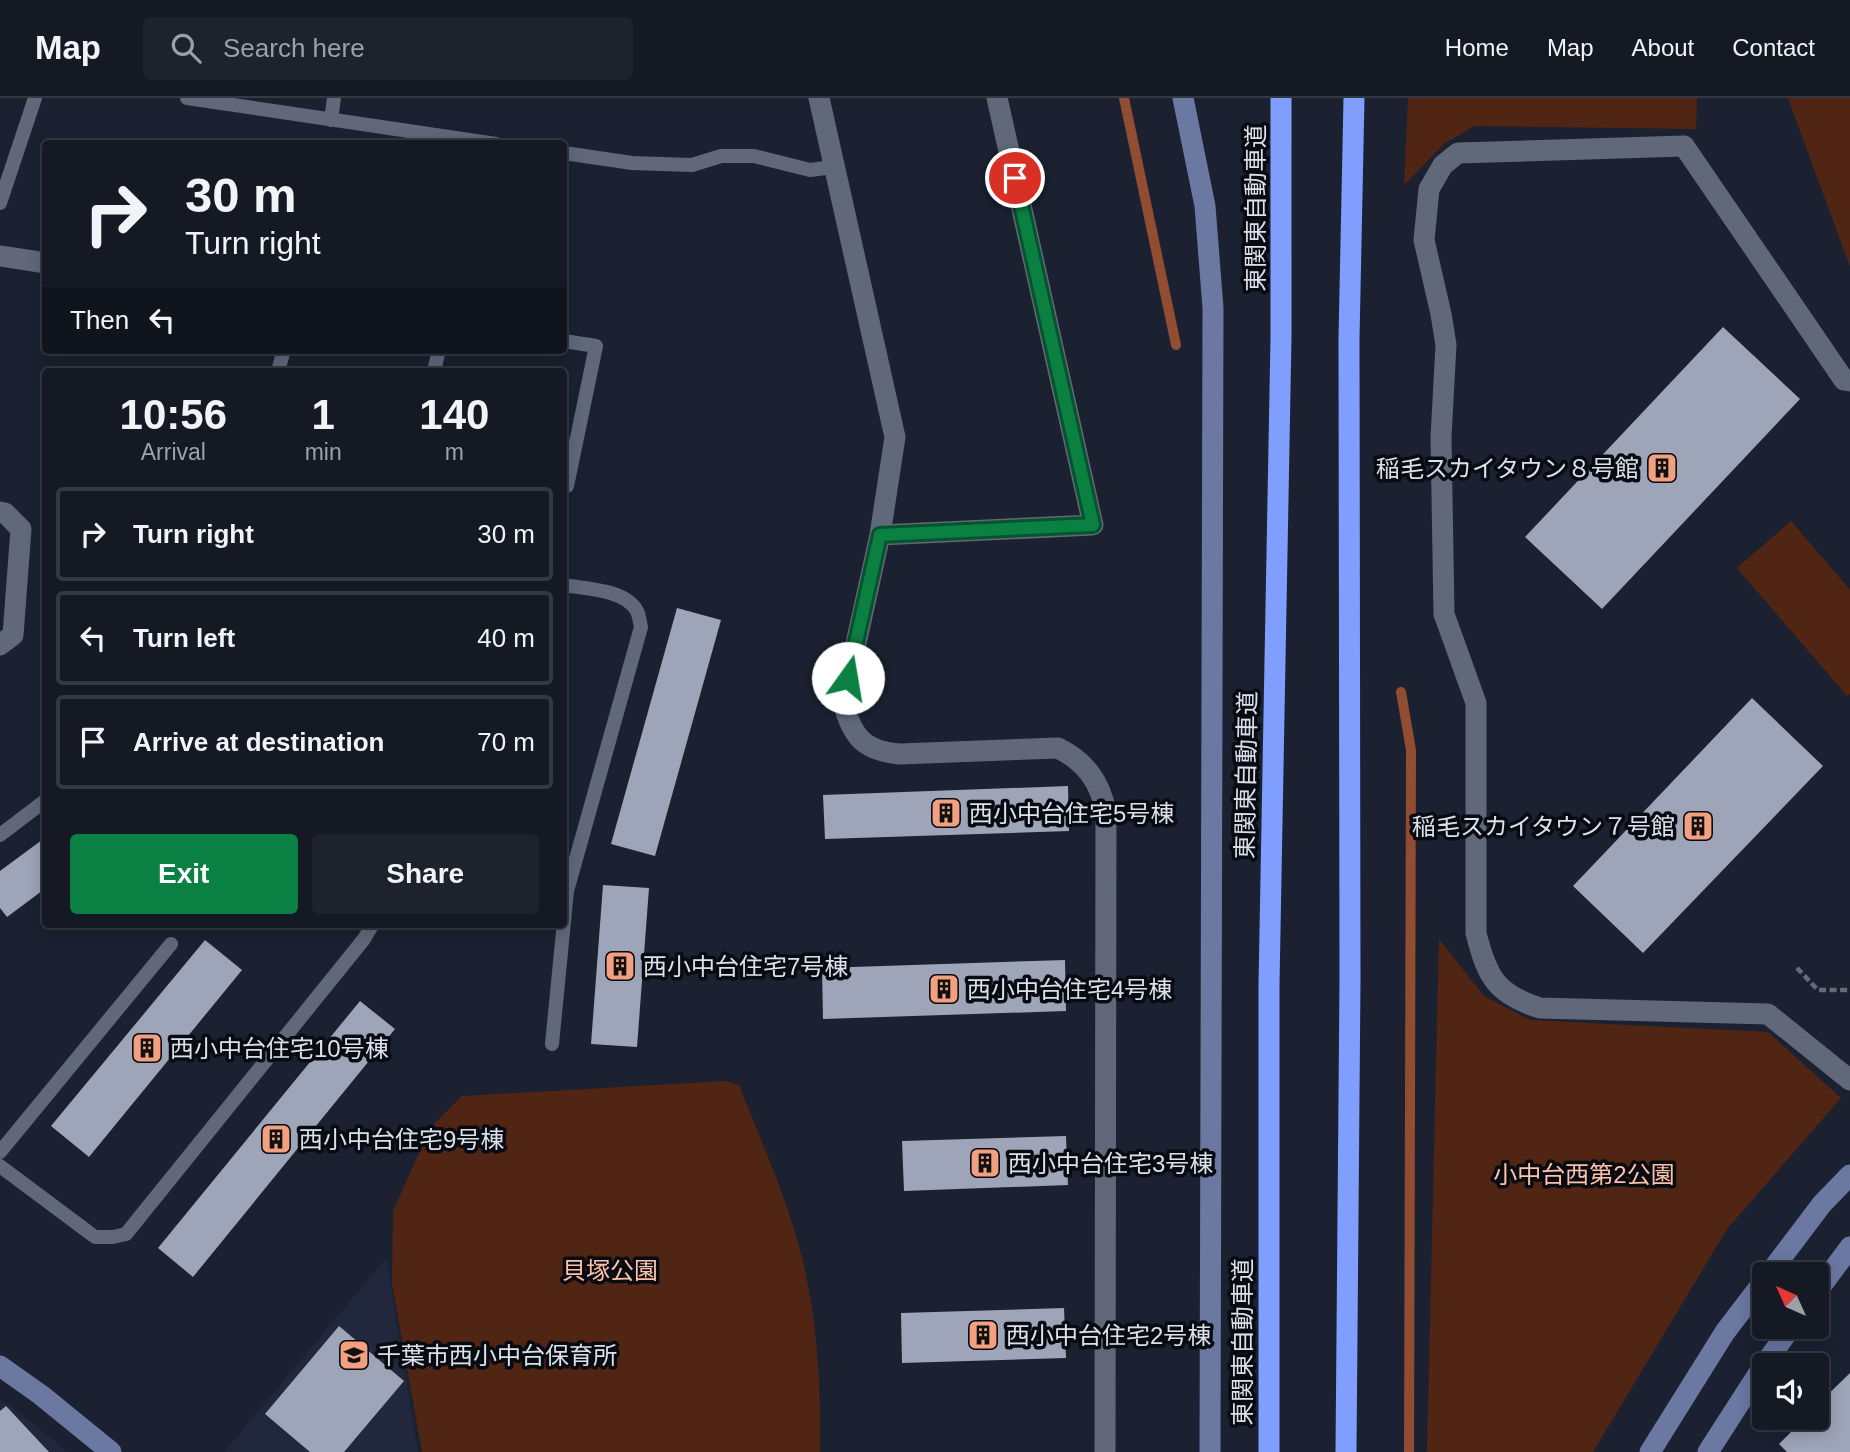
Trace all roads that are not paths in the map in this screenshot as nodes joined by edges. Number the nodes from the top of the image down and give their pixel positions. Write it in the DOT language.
graph roads {
  1 [pos="19,98"];
  2 [pos="187,98"];
  3 [pos="334,98"];
  4 [pos="819,98"];
  5 [pos="997,98"];
  6 [pos="1183,98"];
  7 [pos="1282,98"];
  8 [pos="1354,98"];
  9 [pos="35,100"];
  10 [pos="331,120"];
  11 [pos="468,140"];
  12 [pos="567,153"];
  13 [pos="834,167"];
  14 [pos="0,203"];
  15 [pos="0,256"];
  16 [pos="42,262"];
  17 [pos="567,341"];
  18 [pos="1850,380"];
  19 [pos="567,481"];
  20 [pos="0,512"];
  21 [pos="880,535"];
  22 [pos="567,585"];
  23 [pos="0,645"];
  24 [pos="42,803"];
  25 [pos="0,835"];
  26 [pos="567,891"];
  27 [pos="371,928"];
  28 [pos="563,928"];
  29 [pos="171,944"];
  30 [pos="552,1044"];
  31 [pos="1850,1080"];
  32 [pos="0,1152"];
  33 [pos="0,1166"];
  34 [pos="1850,1175"];
  35 [pos="1850,1247"];
  36 [pos="1778,1262"];
  37 [pos="1829,1275"];
  38 [pos="1752,1297"];
  39 [pos="0,1366"];
  40 [pos="1752,1384"];
  41 [pos="111,1452"];
  42 [pos="1105,1452"];
  43 [pos="1210,1452"];
  44 [pos="1269,1452"];
  45 [pos="1346,1452"];
  46 [pos="1650,1452"];
  47 [pos="1708,1452"];
  1 -- 9 [label="lane"];
  2 -- 10 [label="lane"];
  3 -- 10 [label="lane"];
  4 -- 13 [label="street"];
  5 -- 21 [label="street"];
  6 -- 43 [label="street"];
  7 -- 44 [label="highway, 東関東自動車道"];
  8 -- 45 [label="highway"];
  9 -- 14 [label="lane"];
  10 -- 11 [label="lane"];
  12 -- 13 [label="lane"];
  13 -- 21 [label="street"];
  15 -- 16 [label="street"];
  17 -- 19 [label="lane"];
  18 -- 31 [label="street"];
  20 -- 23 [label="street"];
  21 -- 42 [label="street"];
  22 -- 26 [label="lane"];
  24 -- 25 [label="lane"];
  27 -- 33 [label="lane"];
  28 -- 30 [label="lane"];
  29 -- 32 [label="lane"];
  34 -- 36 [label="street"];
  35 -- 37 [label="street"];
  38 -- 46 [label="street"];
  39 -- 41 [label="street"];
  40 -- 47 [label="street"];
}
